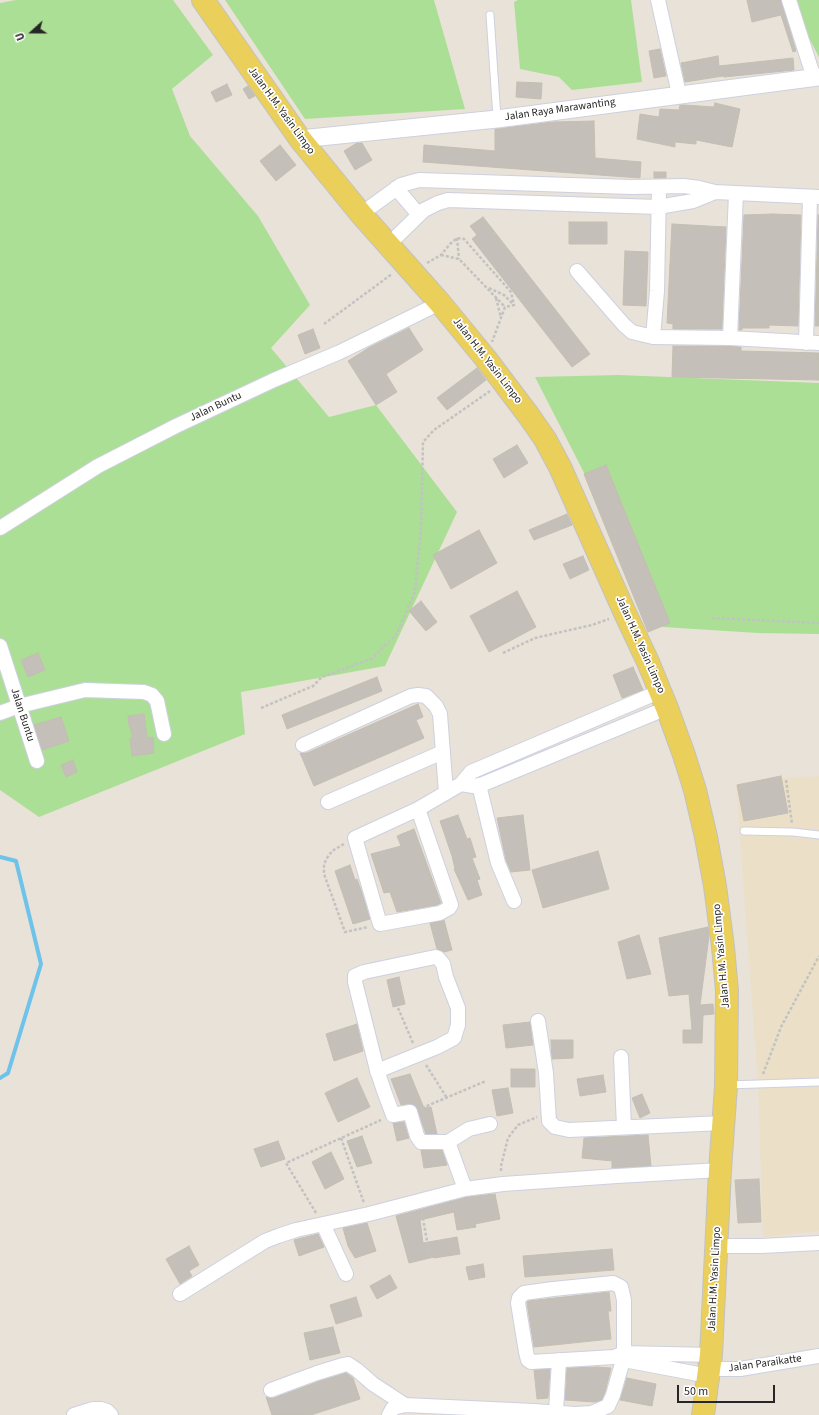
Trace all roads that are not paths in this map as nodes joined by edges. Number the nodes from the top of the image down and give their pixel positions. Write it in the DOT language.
graph roads {
  1 [pos="203,0"];
  2 [pos="658,0"];
  3 [pos="789,0"];
  4 [pos="490,15"];
  5 [pos="817,77"];
  6 [pos="679,94"];
  7 [pos="497,119"];
  8 [pos="300,139"];
  9 [pos="631,187"];
  10 [pos="659,187"];
  11 [pos="396,188"];
  12 [pos="715,192"];
  13 [pos="736,193"];
  14 [pos="815,197"];
  15 [pos="630,206"];
  16 [pos="658,207"];
  17 [pos="361,214"];
  18 [pos="419,215"];
  19 [pos="388,245"];
  20 [pos="577,271"];
  21 [pos="440,303"];
  22 [pos="653,337"];
  23 [pos="730,338"];
  24 [pos="812,343"];
  25 [pos="0,528"];
  26 [pos="0,646"];
  27 [pos="664,699"];
  28 [pos="19,706"];
  29 [pos="0,713"];
  30 [pos="164,734"];
  31 [pos="303,745"];
  32 [pos="443,752"];
  33 [pos="37,761"];
  34 [pos="461,784"];
  35 [pos="479,785"];
  36 [pos="446,793"];
  37 [pos="328,802"];
  38 [pos="418,809"];
  39 [pos="744,831"];
  40 [pos="819,835"];
  41 [pos="514,901"];
  42 [pos="538,1021"];
  43 [pos="621,1057"];
  44 [pos="377,1071"];
  45 [pos="819,1082"];
  46 [pos="726,1086"];
  47 [pos="723,1122"];
  48 [pos="490,1124"];
  49 [pos="624,1127"];
  50 [pos="448,1142"];
  51 [pos="720,1170"];
  52 [pos="465,1189"];
  53 [pos="323,1224"];
  54 [pos="819,1243"];
  55 [pos="717,1246"];
  56 [pos="346,1274"];
  57 [pos="180,1294"];
  58 [pos="620,1356"];
  59 [pos="819,1356"];
  60 [pos="559,1360"];
  61 [pos="710,1367"];
  62 [pos="271,1390"];
  63 [pos="405,1405"];
  64 [pos="556,1412"];
  65 [pos="604,1412"];
  66 [pos="533,1413"];
  67 [pos="74,1415"];
  68 [pos="111,1415"];
  69 [pos="389,1415"];
  70 [pos="703,1415"];
  1 -- 8 [label="main road, Jalan H.M. Yasin Limpo"];
  2 -- 6 [label="street"];
  3 -- 5 [label="street"];
  4 -- 7 [label="lane"];
  5 -- 6 [label="street, Jalan Raya Marawanting"];
  6 -- 7 [label="street, Jalan Raya Marawanting"];
  7 -- 8 [label="street, Jalan Raya Marawanting"];
  8 -- 17 [label="main road, Jalan H.M. Yasin Limpo"];
  9 -- 10 [label="street"];
  9 -- 11 [label="street"];
  9 -- 15 [label="street"];
  10 -- 12 [label="street"];
  10 -- 16 [label="street"];
  11 -- 17 [label="street"];
  11 -- 18 [label="street"];
  12 -- 13 [label="street"];
  12 -- 16 [label="street"];
  13 -- 14 [label="street"];
  13 -- 23 [label="street"];
  14 -- 24 [label="street"];
  15 -- 16 [label="street"];
  15 -- 18 [label="street"];
  16 -- 22 [label="street"];
  17 -- 19 [label="main road, Jalan H.M. Yasin Limpo"];
  18 -- 19 [label="street"];
  19 -- 21 [label="main road, Jalan H.M. Yasin Limpo"];
  20 -- 22 [label="street"];
  21 -- 25 [label="street, Jalan Buntu"];
  21 -- 27 [label="main road, Jalan H.M. Yasin Limpo"];
  22 -- 23 [label="street"];
  23 -- 24 [label="street"];
  26 -- 28 [label="street, Jalan Buntu"];
  27 -- 34 [label="street"];
  27 -- 35 [label="street"];
  27 -- 46 [label="main road, Jalan H.M. Yasin Limpo"];
  28 -- 29 [label="street"];
  28 -- 30 [label="street"];
  28 -- 33 [label="street, Jalan Buntu"];
  31 -- 32 [label="street"];
  32 -- 36 [label="street"];
  32 -- 37 [label="street"];
  34 -- 35 [label="street"];
  34 -- 36 [label="street"];
  35 -- 41 [label="street"];
  36 -- 38 [label="street"];
  38 -- 38 [label="street"];
  39 -- 40 [label="lane"];
  42 -- 49 [label="street"];
  43 -- 49 [label="street"];
  44 -- 44 [label="street"];
  44 -- 50 [label="street"];
  45 -- 46 [label="lane"];
  46 -- 47 [label="main road, Jalan H.M. Yasin Limpo"];
  47 -- 49 [label="street"];
  47 -- 51 [label="main road, Jalan H.M. Yasin Limpo"];
  48 -- 50 [label="street"];
  50 -- 52 [label="street"];
  51 -- 52 [label="street"];
  51 -- 55 [label="main road, Jalan H.M. Yasin Limpo"];
  52 -- 53 [label="street"];
  53 -- 56 [label="street"];
  53 -- 57 [label="street"];
  54 -- 55 [label="street"];
  55 -- 61 [label="main road, Jalan H.M. Yasin Limpo"];
  58 -- 60 [label="street"];
  58 -- 60 [label="street"];
  58 -- 61 [label="street"];
  58 -- 61 [label="street"];
  58 -- 65 [label="street"];
  59 -- 61 [label="street, Jalan Paraikatte"];
  60 -- 64 [label="street"];
  61 -- 70 [label="main road, Jalan H.M. Yasin Limpo"];
  62 -- 63 [label="street"];
  63 -- 66 [label="street"];
  63 -- 69 [label="street"];
  64 -- 65 [label="street"];
  64 -- 66 [label="street"];
  67 -- 68 [label="street"];
}
